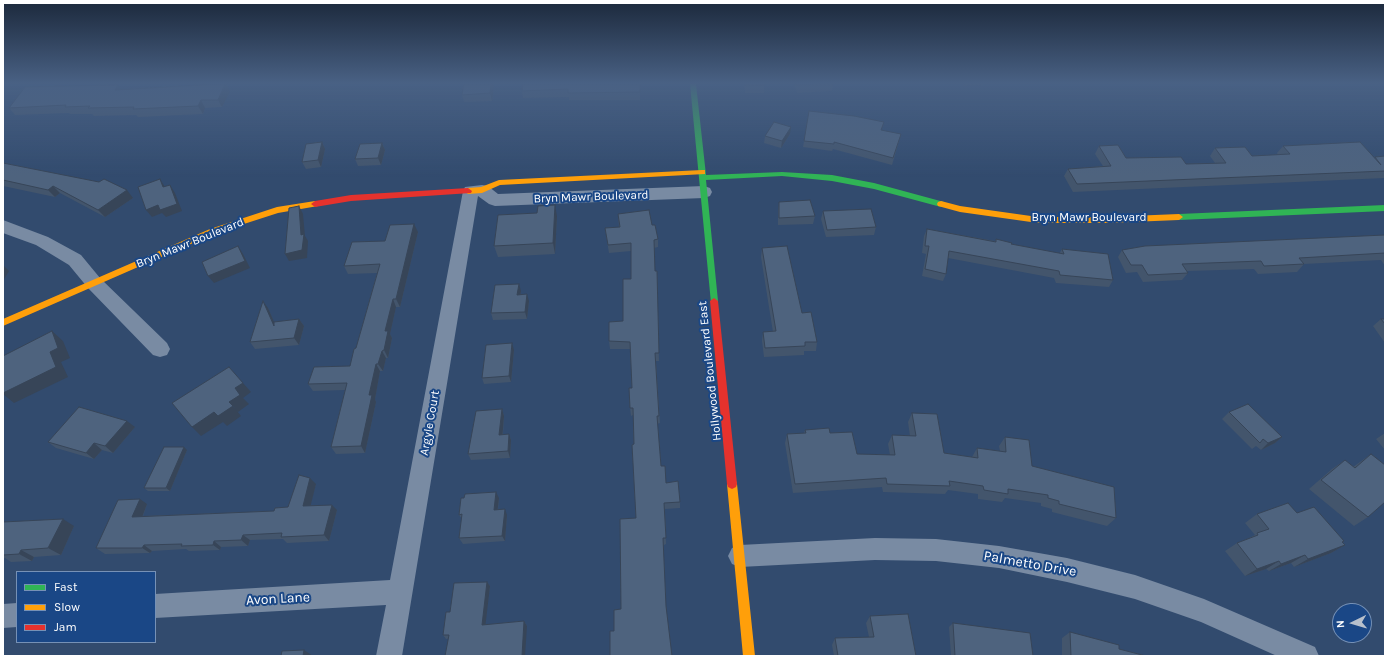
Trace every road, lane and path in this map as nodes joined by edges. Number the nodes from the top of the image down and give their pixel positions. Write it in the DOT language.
graph roads {
  1 [pos="696,115"];
  2 [pos="703,181"];
  3 [pos="477,191"];
  4 [pos="1385,208"];
  5 [pos="3,226"];
  6 [pos="94,283"];
  7 [pos="3,323"];
  8 [pos="160,349"];
  9 [pos="740,556"];
  10 [pos="400,592"];
  11 [pos="156,606"];
  12 [pos="16,615"];
  13 [pos="3,616"];
  14 [pos="389,656"];
  15 [pos="749,656"];
  16 [pos="1306,656"];
  1 -- 2 [label="street, Hollywood Boulevard East"];
  2 -- 3 [label="street, Bryn Mawr Boulevard"];
  2 -- 4 [label="street, Bryn Mawr Boulevard"];
  2 -- 9 [label="street, Hollywood Boulevard East"];
  3 -- 6 [label="street, Bryn Mawr Boulevard"];
  3 -- 10 [label="street, Argyle Court"];
  5 -- 6 [label="street"];
  6 -- 7 [label="street, Bryn Mawr Boulevard"];
  6 -- 8 [label="street"];
  9 -- 15 [label="street, Hollywood Boulevard East"];
  9 -- 16 [label="street, Palmetto Drive"];
  10 -- 11 [label="street, Avon Lane"];
  10 -- 14 [label="street, Argyle Court"];
  12 -- 13 [label="street"];
}
